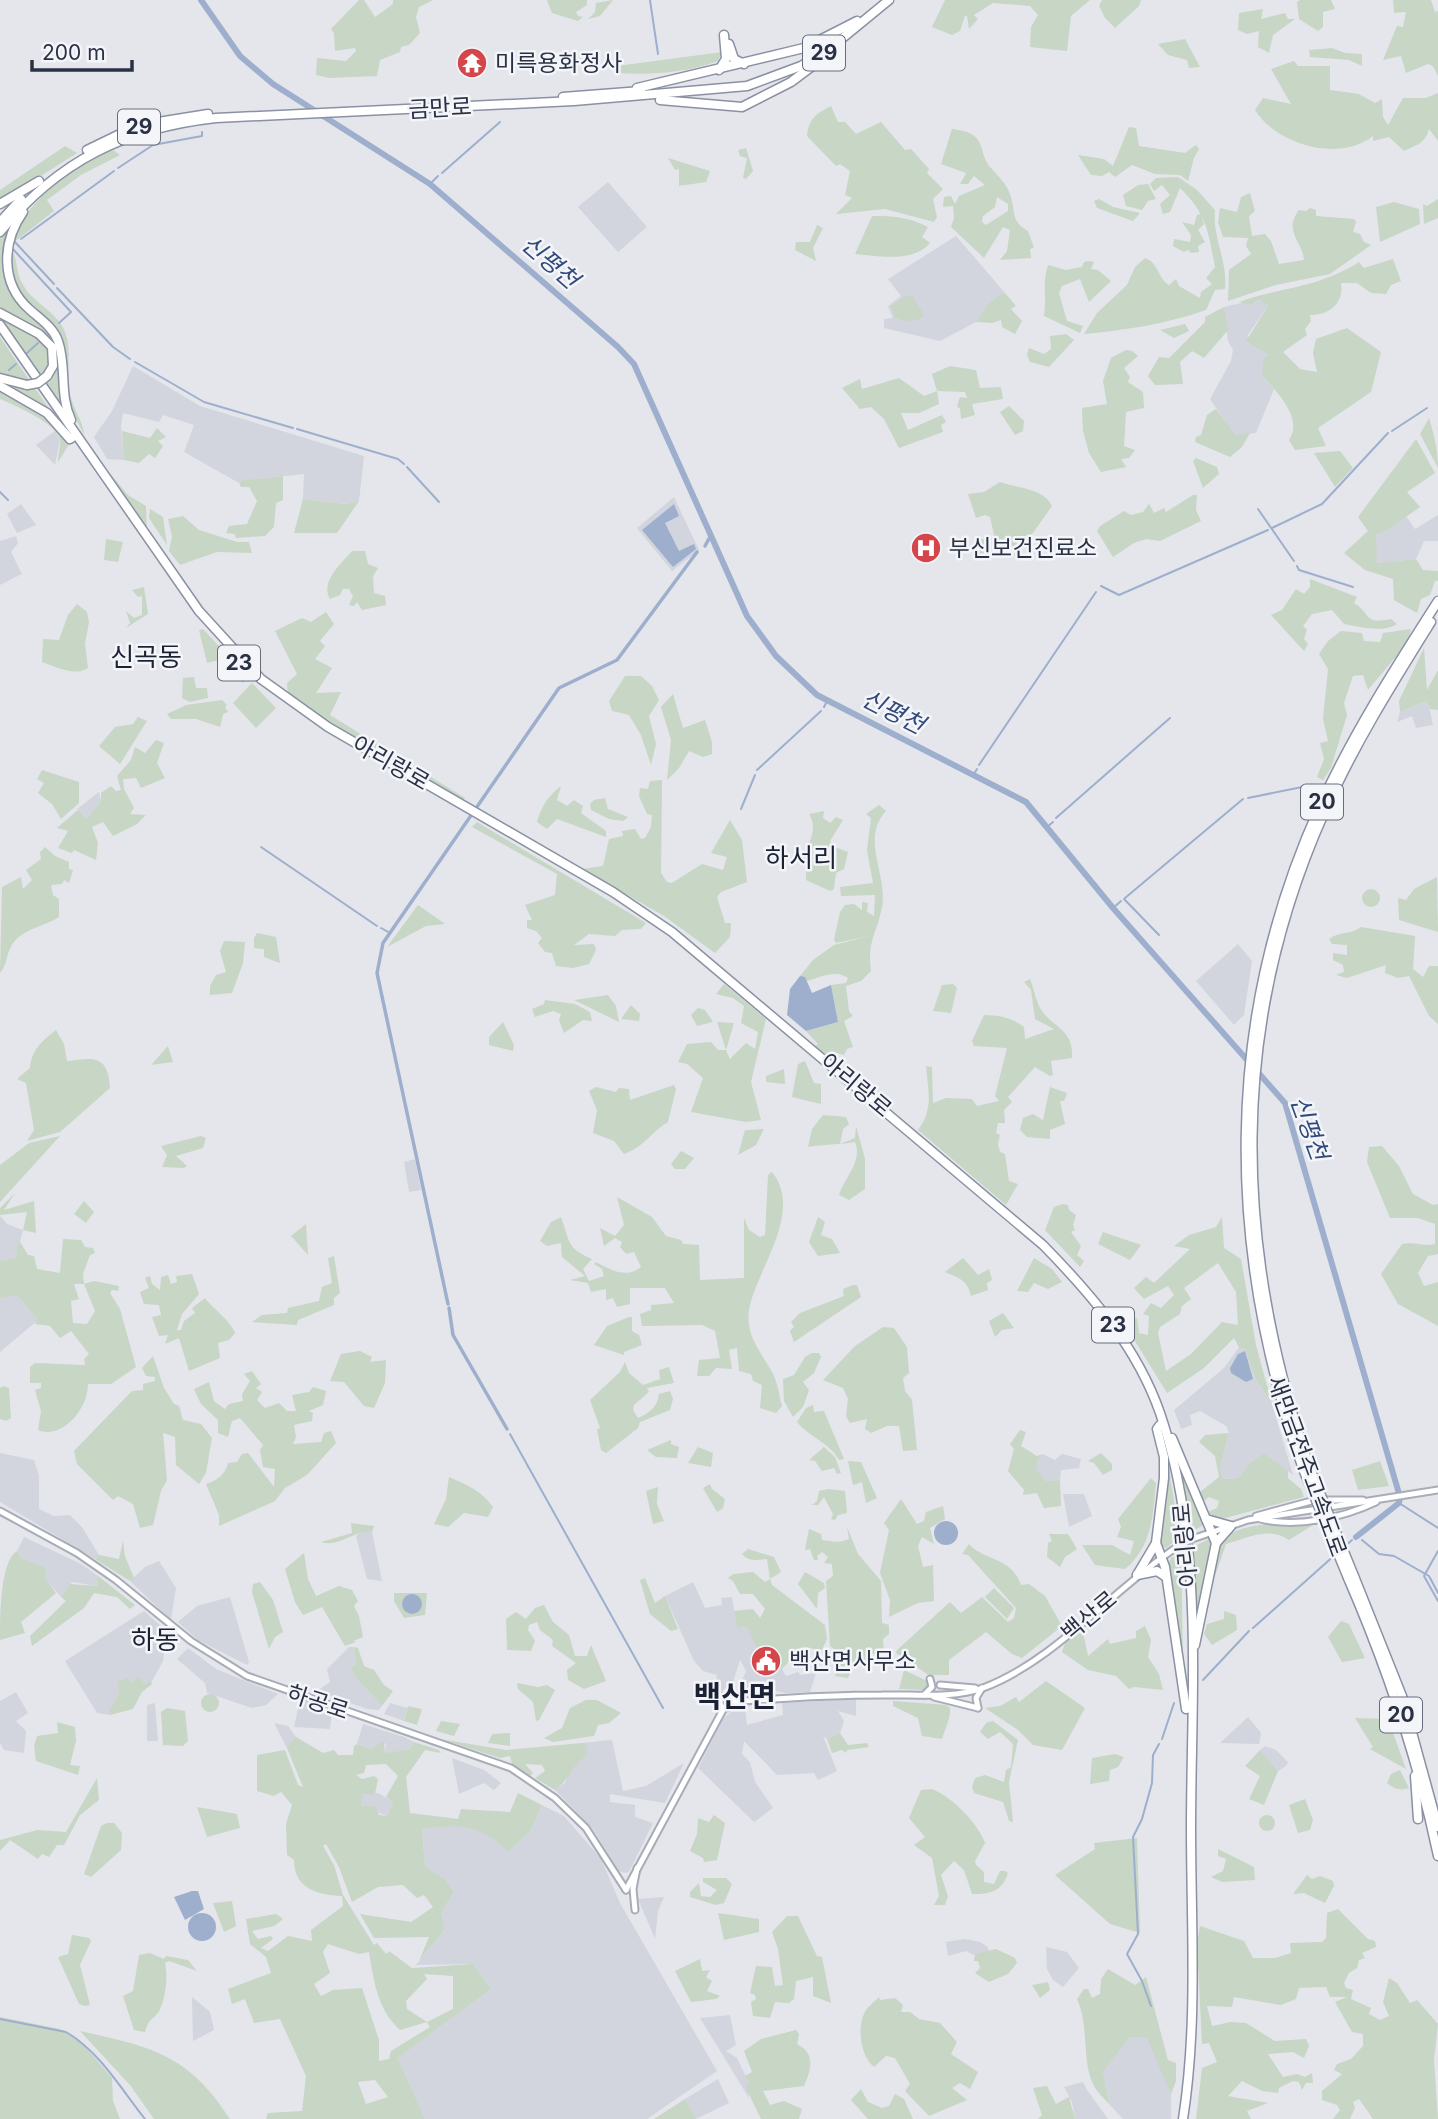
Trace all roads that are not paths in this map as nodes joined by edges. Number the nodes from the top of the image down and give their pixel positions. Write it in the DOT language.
graph roads {
  1 [pos="881,0"];
  2 [pos="889,0"];
  3 [pos="857,25"];
  4 [pos="744,64"];
  5 [pos="719,70"];
  6 [pos="609,95"];
  7 [pos="251,113"];
  8 [pos="57,175"];
  9 [pos="39,181"];
  10 [pos="0,204"];
  11 [pos="0,222"];
  12 [pos="0,232"];
  13 [pos="0,313"];
  14 [pos="0,325"];
  15 [pos="0,333"];
  16 [pos="0,378"];
  17 [pos="0,386"];
  18 [pos="75,436"];
  19 [pos="1438,601"];
  20 [pos="1438,610"];
  21 [pos="485,820"];
  22 [pos="1258,1026"];
  23 [pos="1159,1411"];
  24 [pos="1160,1425"];
  25 [pos="1438,1490"];
  26 [pos="1381,1499"];
  27 [pos="1370,1501"];
  28 [pos="0,1511"];
  29 [pos="1204,1518"];
  30 [pos="1257,1518"];
  31 [pos="1248,1520"];
  32 [pos="1231,1526"];
  33 [pos="1211,1532"];
  34 [pos="1156,1543"];
  35 [pos="1216,1543"];
  36 [pos="1163,1556"];
  37 [pos="1137,1575"];
  38 [pos="1351,1577"];
  39 [pos="1167,1578"];
  40 [pos="1191,1668"];
  41 [pos="930,1679"];
  42 [pos="940,1685"];
  43 [pos="982,1688"];
  44 [pos="924,1695"];
  45 [pos="732,1702"];
  46 [pos="723,1707"];
  47 [pos="1186,1709"];
  48 [pos="1412,1752"];
  49 [pos="1418,1819"];
  50 [pos="1438,1827"];
  51 [pos="1438,1856"];
  52 [pos="639,1862"];
  53 [pos="615,1871"];
  54 [pos="632,1874"];
  55 [pos="635,1910"];
  56 [pos="1181,2119"];
  1 -- 3 [label="highway, 금만로 / 29"];
  2 -- 3 [label="highway, 금만로 / 29"];
  3 -- 4 [label="highway"];
  3 -- 6 [label="highway, 금만로 / 29"];
  3 -- 6 [label="highway"];
  4 -- 5 [label="highway"];
  4 -- 5 [label="highway"];
  5 -- 6 [label="highway"];
  6 -- 7 [label="highway, 금만로 / 29"];
  7 -- 8 [label="highway, 금만로 / 29"];
  7 -- 9 [label="highway, 금만로 / 29"];
  8 -- 12 [label="highway, 금만로 / 29"];
  8 -- 18 [label="highway"];
  9 -- 10 [label="highway, 29"];
  9 -- 11 [label="highway, 금만로"];
  13 -- 16 [label="highway, bridge"];
  14 -- 18 [label="highway, 아리랑로 / 23"];
  15 -- 18 [label="highway, 아리랑로 / 23"];
  17 -- 18 [label="highway"];
  18 -- 21 [label="highway, 아리랑로 / 23"];
  19 -- 22 [label="highway, 새만금전주고속도로 / 20"];
  20 -- 22 [label="highway, 새만금전주고속도로 / 20"];
  21 -- 23 [label="highway, 아리랑로 / 23"];
  21 -- 24 [label="highway, 아리랑로 / 23"];
  22 -- 38 [label="highway, 새만금전주고속도로 / 20, bridge"];
  23 -- 29 [label="highway"];
  23 -- 40 [label="highway, 아리랑로 / 23"];
  24 -- 34 [label="highway"];
  24 -- 47 [label="highway, 아리랑로 / 23"];
  25 -- 26 [label="main road, 백산로"];
  26 -- 27 [label="main road, 백산로"];
  26 -- 30 [label="main road"];
  27 -- 30 [label="main road, 백산로"];
  27 -- 31 [label="main road"];
  28 -- 53 [label="main road, 하공로"];
  29 -- 32 [label="highway"];
  29 -- 33 [label="highway"];
  30 -- 31 [label="main road, 백산로"];
  31 -- 32 [label="main road, 백산로"];
  32 -- 33 [label="main road, 백산로"];
  32 -- 35 [label="highway"];
  33 -- 35 [label="highway"];
  33 -- 36 [label="main road, 백산로, bridge"];
  34 -- 36 [label="highway"];
  34 -- 37 [label="highway"];
  35 -- 40 [label="highway"];
  36 -- 37 [label="main road, 백산로"];
  36 -- 39 [label="highway"];
  37 -- 39 [label="highway"];
  37 -- 43 [label="main road, 백산로"];
  38 -- 48 [label="highway, 새만금전주고속도로 / 20"];
  38 -- 50 [label="highway, 새만금전주고속도로 / 20"];
  39 -- 47 [label="highway"];
  40 -- 56 [label="highway, 아리랑로 / 23"];
  41 -- 44 [label="main road"];
  42 -- 43 [label="main road"];
  43 -- 44 [label="main road, 백산로"];
  43 -- 44 [label="main road"];
  44 -- 45 [label="main road, 백산로"];
  45 -- 46 [label="main road"];
  45 -- 46 [label="main road"];
  46 -- 52 [label="main road"];
  47 -- 56 [label="highway, 아리랑로 / 23"];
  48 -- 49 [label="highway"];
  48 -- 51 [label="highway, 새만금전주고속도로 / 20"];
  52 -- 54 [label="main road"];
  52 -- 55 [label="main road"];
  53 -- 54 [label="main road"];
  53 -- 54 [label="main road, 하공로"];
}
